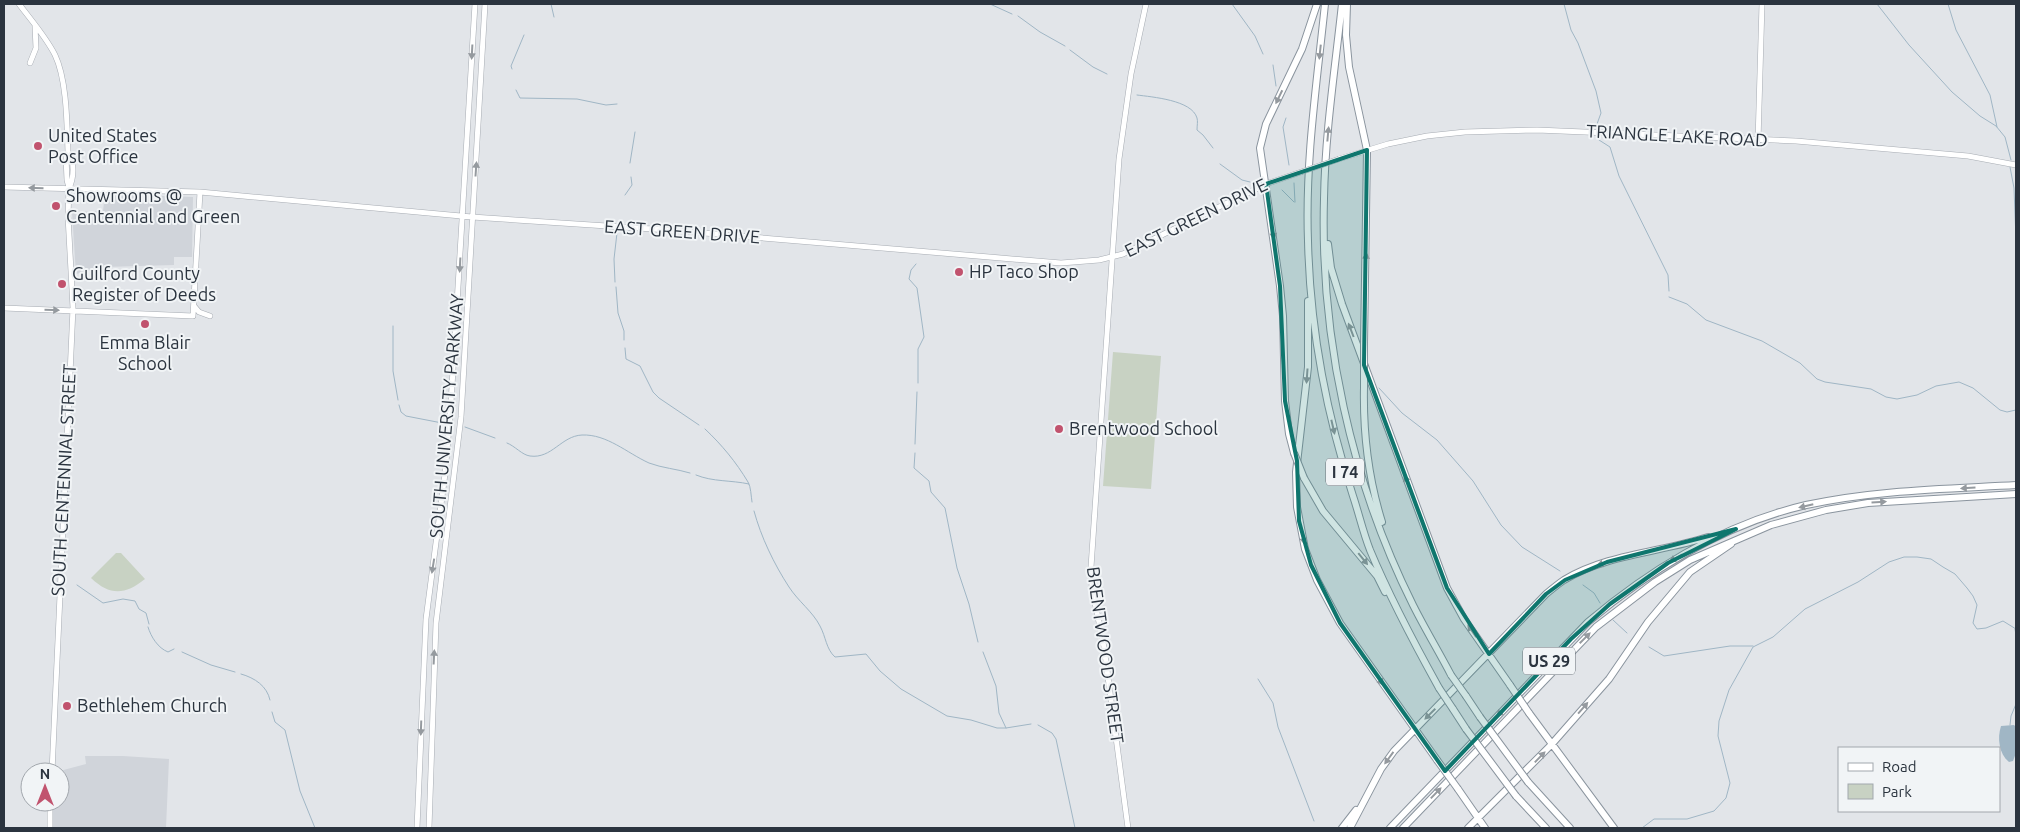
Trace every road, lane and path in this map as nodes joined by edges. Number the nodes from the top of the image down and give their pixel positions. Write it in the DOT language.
graph roads {
  1 [pos="20,4"];
  2 [pos="475,4"];
  3 [pos="485,4"];
  4 [pos="1146,4"];
  5 [pos="1316,4"];
  6 [pos="1325,4"];
  7 [pos="1342,4"];
  8 [pos="1347,4"];
  9 [pos="1762,4"];
  10 [pos="35,26"];
  11 [pos="30,62"];
  12 [pos="1758,141"];
  13 [pos="1367,150"];
  14 [pos="1339,159"];
  15 [pos="2016,165"];
  16 [pos="1266,184"];
  17 [pos="4,187"];
  18 [pos="69,188"];
  19 [pos="200,192"];
  20 [pos="1324,200"];
  21 [pos="462,217"];
  22 [pos="472,218"];
  23 [pos="1308,240"];
  24 [pos="1112,258"];
  25 [pos="194,305"];
  26 [pos="4,308"];
  27 [pos="72,311"];
  28 [pos="210,316"];
  29 [pos="2016,485"];
  30 [pos="2016,494"];
  31 [pos="1736,529"];
  32 [pos="1747,534"];
  33 [pos="1393,559"];
  34 [pos="1402,620"];
  35 [pos="1488,654"];
  36 [pos="1415,729"];
  37 [pos="1551,745"];
  38 [pos="52,762"];
  39 [pos="1369,790"];
  40 [pos="50,812"];
  41 [pos="1479,819"];
  42 [pos="50,828"];
  43 [pos="417,828"];
  44 [pos="429,828"];
  45 [pos="1128,828"];
  46 [pos="1342,828"];
  47 [pos="1350,828"];
  48 [pos="1390,828"];
  49 [pos="1402,828"];
  50 [pos="1468,828"];
  51 [pos="1485,828"];
  52 [pos="1546,828"];
  53 [pos="1570,828"];
  54 [pos="1614,828"];
  1 -- 10 [label="main road, SOUTH CENTENNIAL STREET"];
  2 -- 21 [label="main road, SOUTH UNIVERSITY PARKWAY, one-way"];
  22 -- 3 [label="main road, SOUTH UNIVERSITY PARKWAY, one-way"];
  4 -- 24 [label="main road, BRENTWOOD STREET"];
  5 -- 16 [label="highway, one-way"];
  6 -- 23 [label="highway, I 74, one-way"];
  20 -- 7 [label="highway, I 74, one-way"];
  8 -- 13 [label="highway"];
  9 -- 12 [label="main road"];
  10 -- 11 [label="main road"];
  10 -- 18 [label="main road, SOUTH CENTENNIAL STREET"];
  12 -- 13 [label="main road, TRIANGLE LAKE ROAD"];
  12 -- 15 [label="main road, TRIANGLE LAKE ROAD"];
  13 -- 14 [label="main road, TRIANGLE LAKE ROAD"];
  33 -- 13 [label="highway, one-way, bridge"];
  14 -- 16 [label="main road, EAST GREEN DRIVE, bridge"];
  16 -- 24 [label="main road, EAST GREEN DRIVE"];
  16 -- 34 [label="highway, one-way, bridge"];
  18 -- 17 [label="main road, EAST GREEN DRIVE, one-way"];
  18 -- 19 [label="main road, EAST GREEN DRIVE"];
  18 -- 27 [label="main road, SOUTH CENTENNIAL STREET"];
  19 -- 21 [label="main road, EAST GREEN DRIVE"];
  19 -- 25 [label="main road"];
  20 -- 33 [label="highway, I 74"];
  35 -- 20 [label="highway, one-way"];
  21 -- 22 [label="main road, EAST GREEN DRIVE"];
  21 -- 43 [label="main road, SOUTH UNIVERSITY PARKWAY, one-way"];
  22 -- 24 [label="main road, EAST GREEN DRIVE"];
  44 -- 22 [label="main road, SOUTH UNIVERSITY PARKWAY, one-way"];
  23 -- 34 [label="highway, I 74, one-way"];
  23 -- 36 [label="highway, one-way"];
  24 -- 45 [label="main road, BRENTWOOD STREET"];
  25 -- 27 [label="main road"];
  25 -- 28 [label="main road"];
  26 -- 27 [label="main road, one-way"];
  27 -- 38 [label="main road, SOUTH CENTENNIAL STREET"];
  29 -- 31 [label="highway, US 29, one-way"];
  32 -- 30 [label="highway, US 29, one-way"];
  31 -- 35 [label="highway, one-way"];
  31 -- 48 [label="highway, US 29, one-way"];
  37 -- 32 [label="highway, one-way"];
  49 -- 32 [label="highway, US 29, one-way"];
  33 -- 53 [label="highway, I 74, bridge"];
  34 -- 52 [label="highway, I 74, bridge"];
  35 -- 36 [label="highway, one-way"];
  35 -- 37 [label="highway, bridge"];
  36 -- 39 [label="highway, one-way"];
  36 -- 41 [label="highway, bridge"];
  41 -- 37 [label="highway, one-way"];
  37 -- 54 [label="highway"];
  39 -- 46 [label="highway"];
  39 -- 47 [label="highway"];
  40 -- 42 [label="main road"];
  41 -- 50 [label="highway"];
  41 -- 51 [label="highway"];
}
